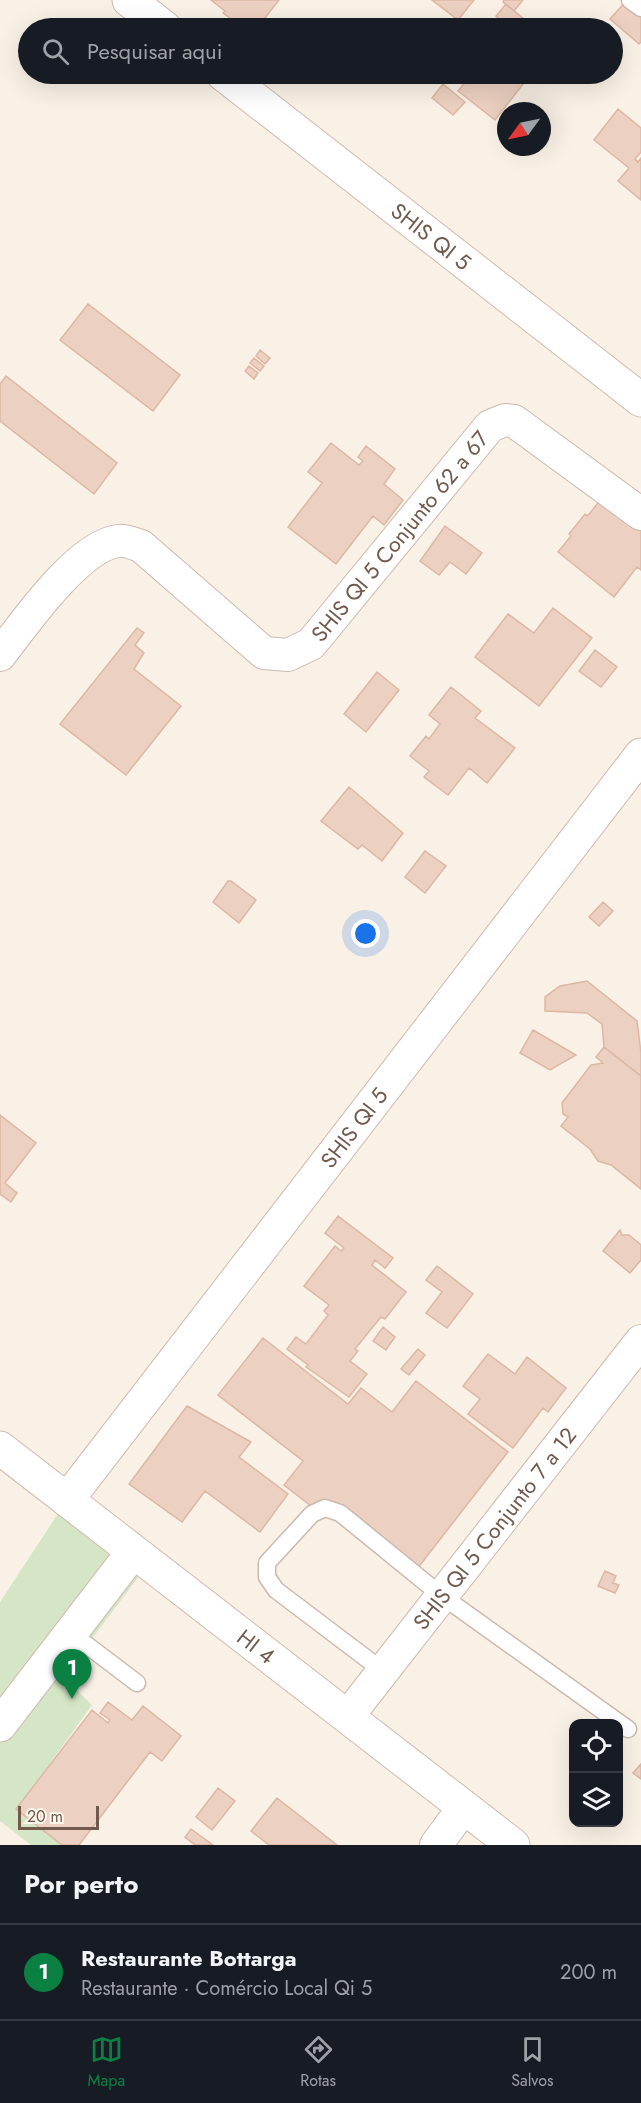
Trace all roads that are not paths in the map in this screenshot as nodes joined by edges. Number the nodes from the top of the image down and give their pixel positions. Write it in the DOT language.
graph roads {
  1 [pos="129,0"];
  2 [pos="630,0"];
  3 [pos="641,8"];
  4 [pos="152,18"];
  5 [pos="236,84"];
  6 [pos="641,400"];
  7 [pos="641,514"];
  8 [pos="0,655"];
  9 [pos="641,755"];
  10 [pos="641,1341"];
  11 [pos="0,1448"];
  12 [pos="68,1500"];
  13 [pos="133,1552"];
  14 [pos="442,1596"];
  15 [pos="70,1634"];
  16 [pos="383,1671"];
  17 [pos="137,1683"];
  18 [pos="348,1716"];
  19 [pos="0,1725"];
  20 [pos="628,1729"];
  21 [pos="464,1807"];
  22 [pos="436,1845"];
  23 [pos="513,1845"];
  1 -- 4 [label="street"];
  2 -- 3 [label="lane"];
  5 -- 6 [label="street, SHIS QI 5"];
  7 -- 8 [label="street, SHIS QI 5 Conjunto 62 a 67"];
  9 -- 12 [label="street, SHIS QI 5"];
  10 -- 14 [label="street, SHIS QI 5 Conjunto 7 a 12"];
  11 -- 12 [label="street, HI 4"];
  12 -- 13 [label="street, HI 4"];
  13 -- 15 [label="street"];
  13 -- 18 [label="street, HI 4"];
  14 -- 16 [label="street, SHIS QI 5 Conjunto 7 a 12"];
  14 -- 16 [label="lane"];
  14 -- 20 [label="lane"];
  15 -- 17 [label="lane"];
  15 -- 19 [label="street"];
  16 -- 18 [label="street, SHIS QI 5 Conjunto 7 a 12"];
  18 -- 21 [label="street, HI 4"];
  21 -- 22 [label="street"];
  21 -- 23 [label="street, HI 4"];
}
